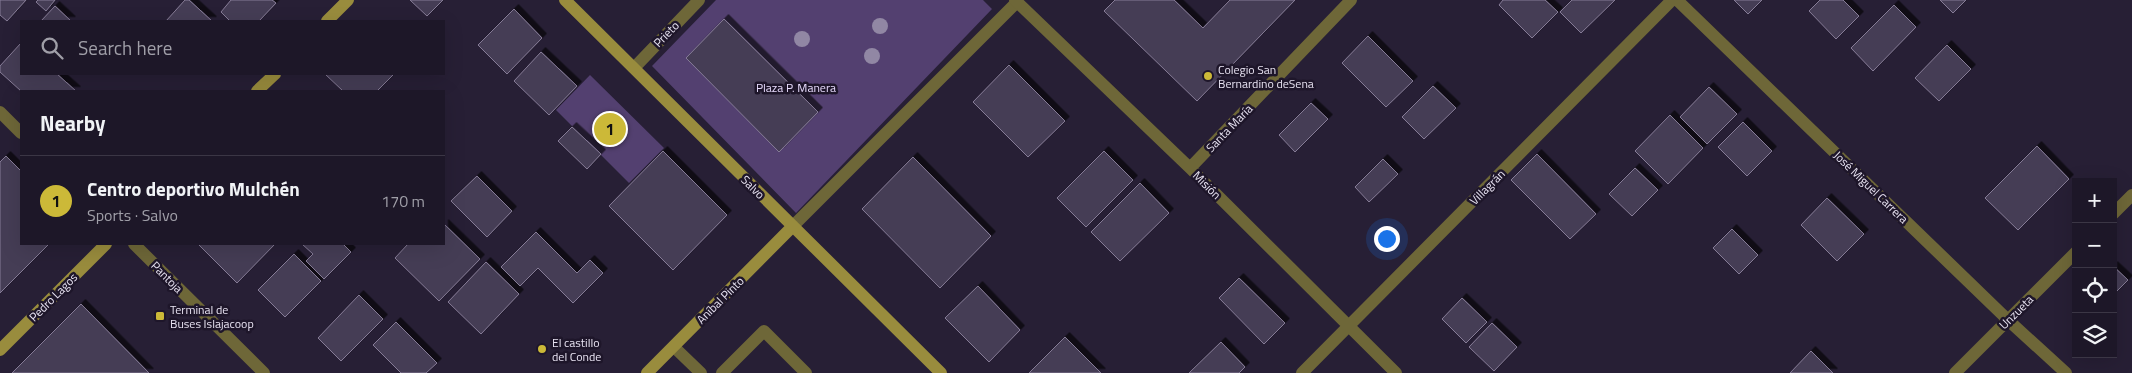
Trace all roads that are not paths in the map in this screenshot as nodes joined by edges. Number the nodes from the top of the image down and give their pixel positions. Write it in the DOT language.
graph roads {
  1 [pos="348,0"];
  2 [pos="566,0"];
  3 [pos="699,0"];
  4 [pos="1351,0"];
  5 [pos="1672,0"];
  6 [pos="1677,0"];
  7 [pos="1016,1"];
  8 [pos="328,20"];
  9 [pos="634,68"];
  10 [pos="274,75"];
  11 [pos="258,90"];
  12 [pos="0,112"];
  13 [pos="20,132"];
  14 [pos="1190,168"];
  15 [pos="2132,195"];
  16 [pos="2117,210"];
  17 [pos="793,226"];
  18 [pos="105,245"];
  19 [pos="135,245"];
  20 [pos="2072,256"];
  21 [pos="2008,320"];
  22 [pos="1349,326"];
  23 [pos="674,346"];
  24 [pos="0,350"];
  25 [pos="264,373"];
  26 [pos="648,373"];
  27 [pos="701,373"];
  28 [pos="722,373"];
  29 [pos="806,373"];
  30 [pos="941,373"];
  31 [pos="1302,373"];
  32 [pos="1396,373"];
  33 [pos="1955,373"];
  34 [pos="2066,373"];
  1 -- 8 [label="main road"];
  2 -- 9 [label="main road, Salvo"];
  3 -- 9 [label="street, Prieto"];
  4 -- 14 [label="street, Santa María"];
  5 -- 22 [label="street, Villagrán"];
  6 -- 21 [label="street, José Miguel Carrera"];
  7 -- 14 [label="street, Misión"];
  7 -- 17 [label="street"];
  9 -- 17 [label="main road, Salvo"];
  10 -- 11 [label="main road"];
  12 -- 13 [label="street"];
  14 -- 22 [label="street, Misión"];
  15 -- 16 [label="street"];
  17 -- 23 [label="main road, Aníbal Pinto"];
  17 -- 30 [label="main road, Salvo"];
  18 -- 24 [label="main road, Pedro Lagos"];
  19 -- 25 [label="street, Pantoja"];
  20 -- 21 [label="street, Unzueta"];
  21 -- 33 [label="street, Unzueta"];
  21 -- 34 [label="street, José Miguel Carrera"];
  22 -- 31 [label="street, Villagrán"];
  22 -- 32 [label="street, Misión"];
  23 -- 26 [label="main road, Aníbal Pinto"];
  23 -- 27 [label="street"];
  28 -- 29 [label="street"];
}
